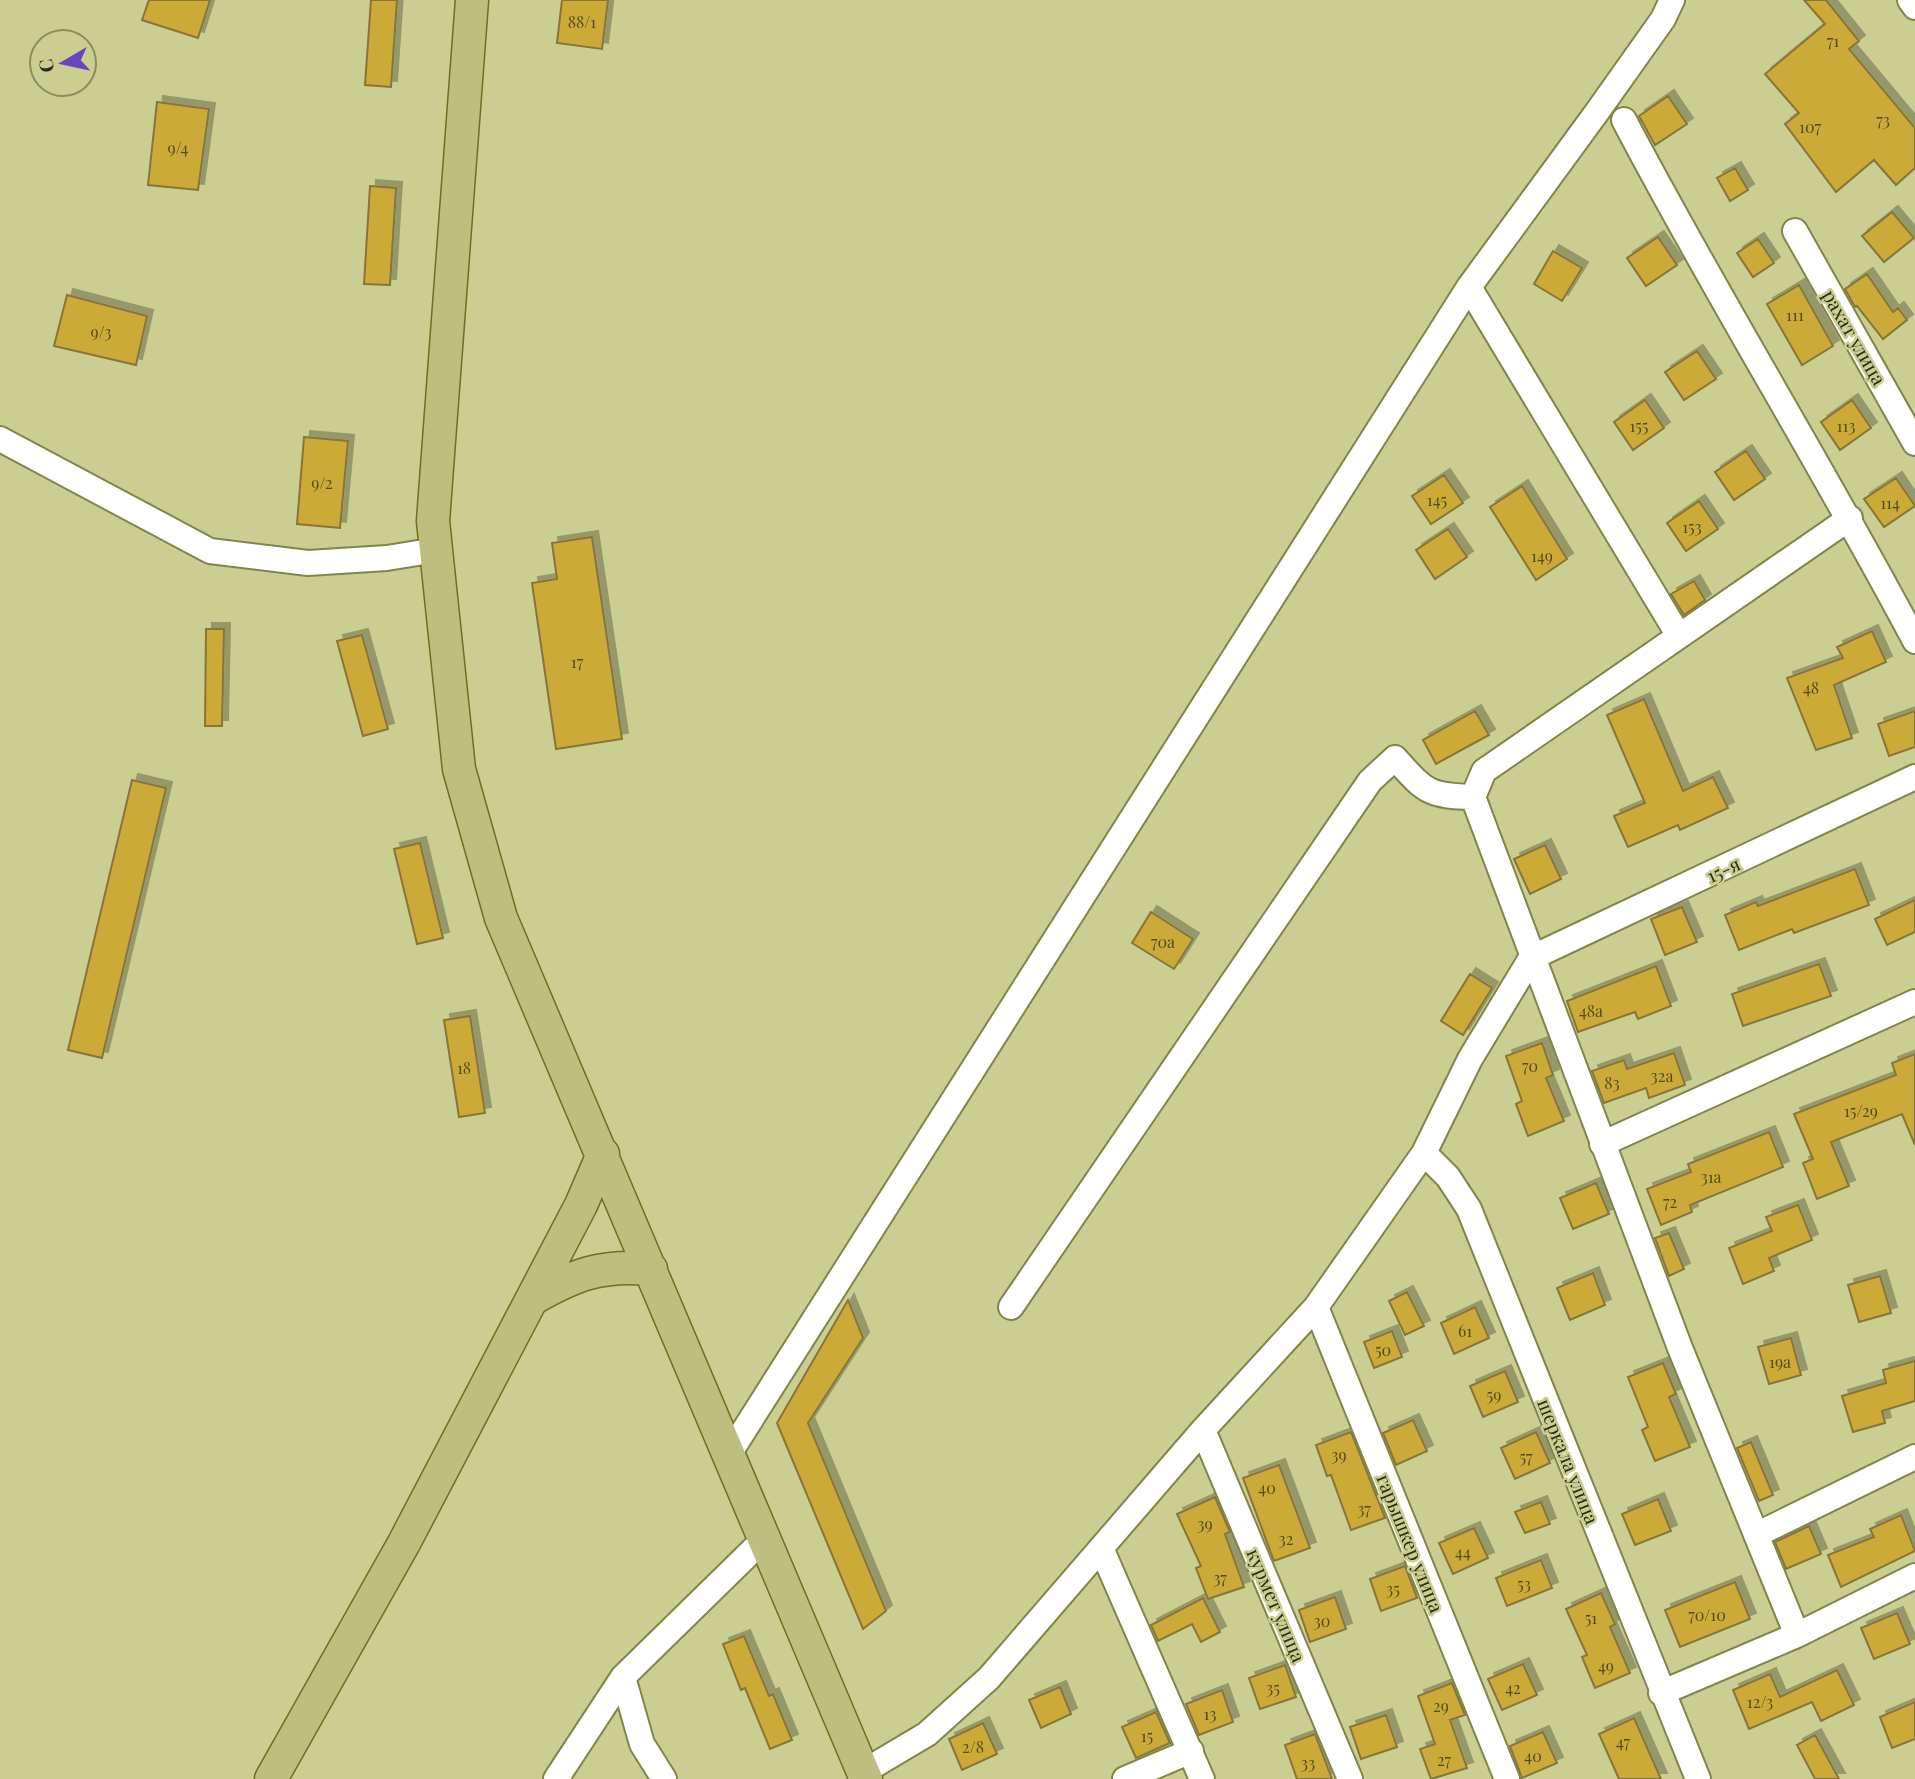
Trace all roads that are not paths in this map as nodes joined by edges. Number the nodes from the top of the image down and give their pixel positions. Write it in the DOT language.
graph roads {
  1 [pos="472,0"];
  2 [pos="1672,0"];
  3 [pos="1910,0"];
  4 [pos="1915,7"];
  5 [pos="1624,120"];
  6 [pos="1795,230"];
  7 [pos="1469,287"];
  8 [pos="0,439"];
  9 [pos="1915,443"];
  10 [pos="1850,518"];
  11 [pos="436,550"];
  12 [pos="1679,636"];
  13 [pos="1915,641"];
  14 [pos="1915,777"];
  15 [pos="1473,797"];
  16 [pos="1531,958"];
  17 [pos="1915,1002"];
  18 [pos="1602,1144"];
  19 [pos="1424,1153"];
  20 [pos="603,1154"];
  21 [pos="650,1269"];
  22 [pos="532,1299"];
  23 [pos="1012,1307"];
  24 [pos="1316,1307"];
  25 [pos="1203,1430"];
  26 [pos="729,1454"];
  27 [pos="1915,1457"];
  28 [pos="1756,1535"];
  29 [pos="763,1540"];
  30 [pos="1101,1548"];
  31 [pos="1915,1576"];
  32 [pos="1797,1635"];
  33 [pos="623,1677"];
  34 [pos="1661,1693"];
  35 [pos="1191,1751"];
  36 [pos="865,1775"];
  37 [pos="562,1776"];
  38 [pos="271,1779"];
  39 [pos="664,1779"];
  40 [pos="1125,1779"];
  41 [pos="1202,1779"];
  42 [pos="1350,1779"];
  43 [pos="1507,1779"];
  44 [pos="1698,1779"];
  1 -- 11 [label="main road"];
  2 -- 7 [label="street"];
  3 -- 4 [label="street"];
  5 -- 10 [label="street"];
  6 -- 9 [label="street, рахат улица"];
  7 -- 12 [label="street"];
  7 -- 26 [label="street"];
  8 -- 11 [label="street"];
  10 -- 12 [label="street"];
  10 -- 13 [label="street"];
  11 -- 20 [label="main road"];
  12 -- 15 [label="street"];
  14 -- 16 [label="street, 15-я"];
  15 -- 16 [label="street"];
  15 -- 23 [label="street"];
  16 -- 18 [label="street"];
  16 -- 19 [label="street"];
  17 -- 18 [label="street"];
  18 -- 28 [label="street"];
  19 -- 24 [label="street"];
  19 -- 34 [label="street, шеркала улица"];
  20 -- 21 [label="main road"];
  20 -- 22 [label="main road"];
  21 -- 22 [label="main road"];
  21 -- 26 [label="main road"];
  22 -- 38 [label="main road"];
  24 -- 25 [label="street"];
  24 -- 43 [label="street, гарышкер улица"];
  25 -- 30 [label="street"];
  25 -- 42 [label="street, курмет улица"];
  26 -- 29 [label="main road"];
  27 -- 28 [label="street"];
  28 -- 32 [label="street"];
  29 -- 33 [label="street"];
  29 -- 36 [label="main road"];
  30 -- 35 [label="street"];
  30 -- 36 [label="street"];
  31 -- 32 [label="street"];
  32 -- 34 [label="street"];
  33 -- 37 [label="street"];
  33 -- 39 [label="street"];
  34 -- 44 [label="street, шеркала улица"];
  35 -- 40 [label="street"];
  35 -- 41 [label="street"];
}
